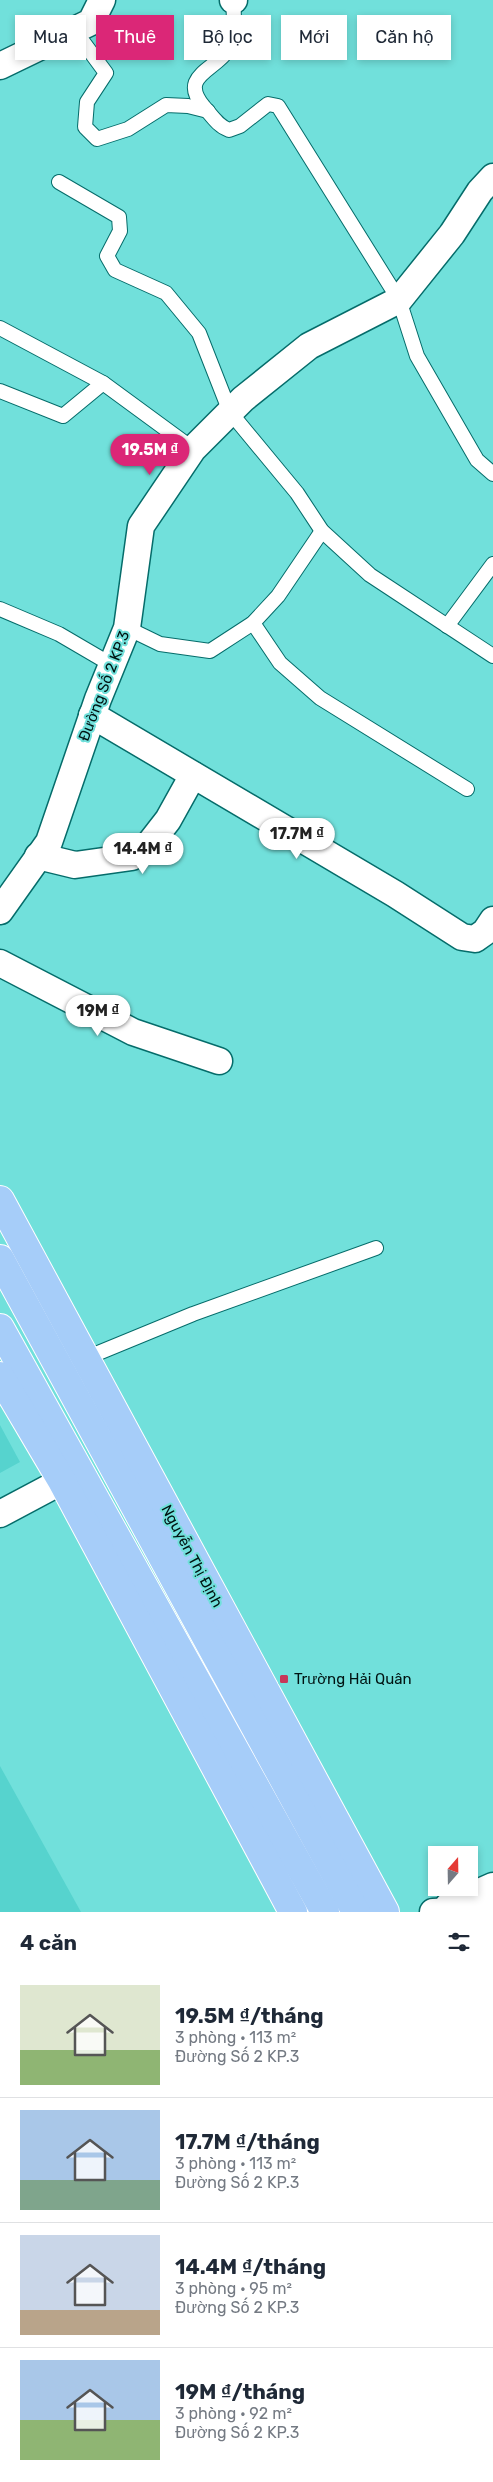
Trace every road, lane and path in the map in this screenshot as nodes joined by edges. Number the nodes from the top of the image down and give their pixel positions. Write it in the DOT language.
graph roads {
  1 [pos="102,0"];
  2 [pos="233,0"];
  3 [pos="86,25"];
  4 [pos="86,46"];
  5 [pos="15,59"];
  6 [pos="0,66"];
  7 [pos="208,111"];
  8 [pos="59,182"];
  9 [pos="489,186"];
  10 [pos="399,300"];
  11 [pos="0,328"];
  12 [pos="103,383"];
  13 [pos="0,391"];
  14 [pos="230,412"];
  15 [pos="193,449"];
  16 [pos="493,474"];
  17 [pos="322,531"];
  18 [pos="493,564"];
  19 [pos="0,609"];
  20 [pos="254,622"];
  21 [pos="447,626"];
  22 [pos="127,628"];
  23 [pos="493,656"];
  24 [pos="112,664"];
  25 [pos="92,715"];
  26 [pos="193,775"];
  27 [pos="467,789"];
  28 [pos="38,856"];
  29 [pos="0,911"];
  30 [pos="493,920"];
  31 [pos="0,964"];
  32 [pos="219,1061"];
  33 [pos="0,1200"];
  34 [pos="376,1248"];
  35 [pos="0,1259"];
  36 [pos="0,1328"];
  37 [pos="86,1358"];
  38 [pos="61,1370"];
  39 [pos="11,1390"];
  40 [pos="121,1451"];
  41 [pos="72,1476"];
  42 [pos="0,1514"];
  43 [pos="493,1886"];
  44 [pos="493,1909"];
  45 [pos="436,1911"];
  46 [pos="293,1912"];
  47 [pos="325,1912"];
  48 [pos="356,1912"];
  49 [pos="385,1912"];
  1 -- 3 [label="street"];
  2 -- 7 [label="lane"];
  4 -- 7 [label="lane"];
  5 -- 6 [label="street"];
  7 -- 10 [label="lane"];
  8 -- 14 [label="lane"];
  9 -- 10 [label="street, Đường Số 2 KP.3"];
  10 -- 14 [label="street, Đường Số 2 KP.3"];
  10 -- 16 [label="lane"];
  11 -- 12 [label="lane"];
  12 -- 13 [label="lane"];
  12 -- 15 [label="lane"];
  14 -- 15 [label="street, Đường Số 2 KP.3"];
  14 -- 17 [label="lane"];
  15 -- 22 [label="street, Đường Số 2 KP.3"];
  17 -- 20 [label="lane"];
  17 -- 21 [label="lane"];
  18 -- 21 [label="lane"];
  19 -- 24 [label="lane"];
  20 -- 22 [label="lane"];
  20 -- 27 [label="lane"];
  21 -- 23 [label="lane"];
  22 -- 24 [label="street, Đường Số 2 KP.3"];
  24 -- 25 [label="street, Đường Số 2 KP.3"];
  25 -- 26 [label="street"];
  25 -- 28 [label="street, Đường Số 2 KP.3"];
  26 -- 28 [label="street"];
  26 -- 30 [label="street"];
  28 -- 29 [label="street, Đường Số 2 KP.3"];
  31 -- 32 [label="street"];
  33 -- 37 [label="main road, Nguyễn Thị Định"];
  34 -- 37 [label="lane"];
  35 -- 38 [label="main road, Nguyễn Thị Định"];
  36 -- 39 [label="main road"];
  37 -- 38 [label="main road"];
  37 -- 40 [label="main road, Nguyễn Thị Định"];
  38 -- 39 [label="main road"];
  38 -- 40 [label="main road, Nguyễn Thị Định"];
  39 -- 41 [label="main road"];
  40 -- 41 [label="main road"];
  40 -- 48 [label="main road, Nguyễn Thị Định"];
  40 -- 49 [label="main road, Nguyễn Thị Định"];
  41 -- 42 [label="street"];
  41 -- 46 [label="main road"];
  41 -- 47 [label="main road"];
  43 -- 45 [label="street"];
  44 -- 45 [label="street"];
}
